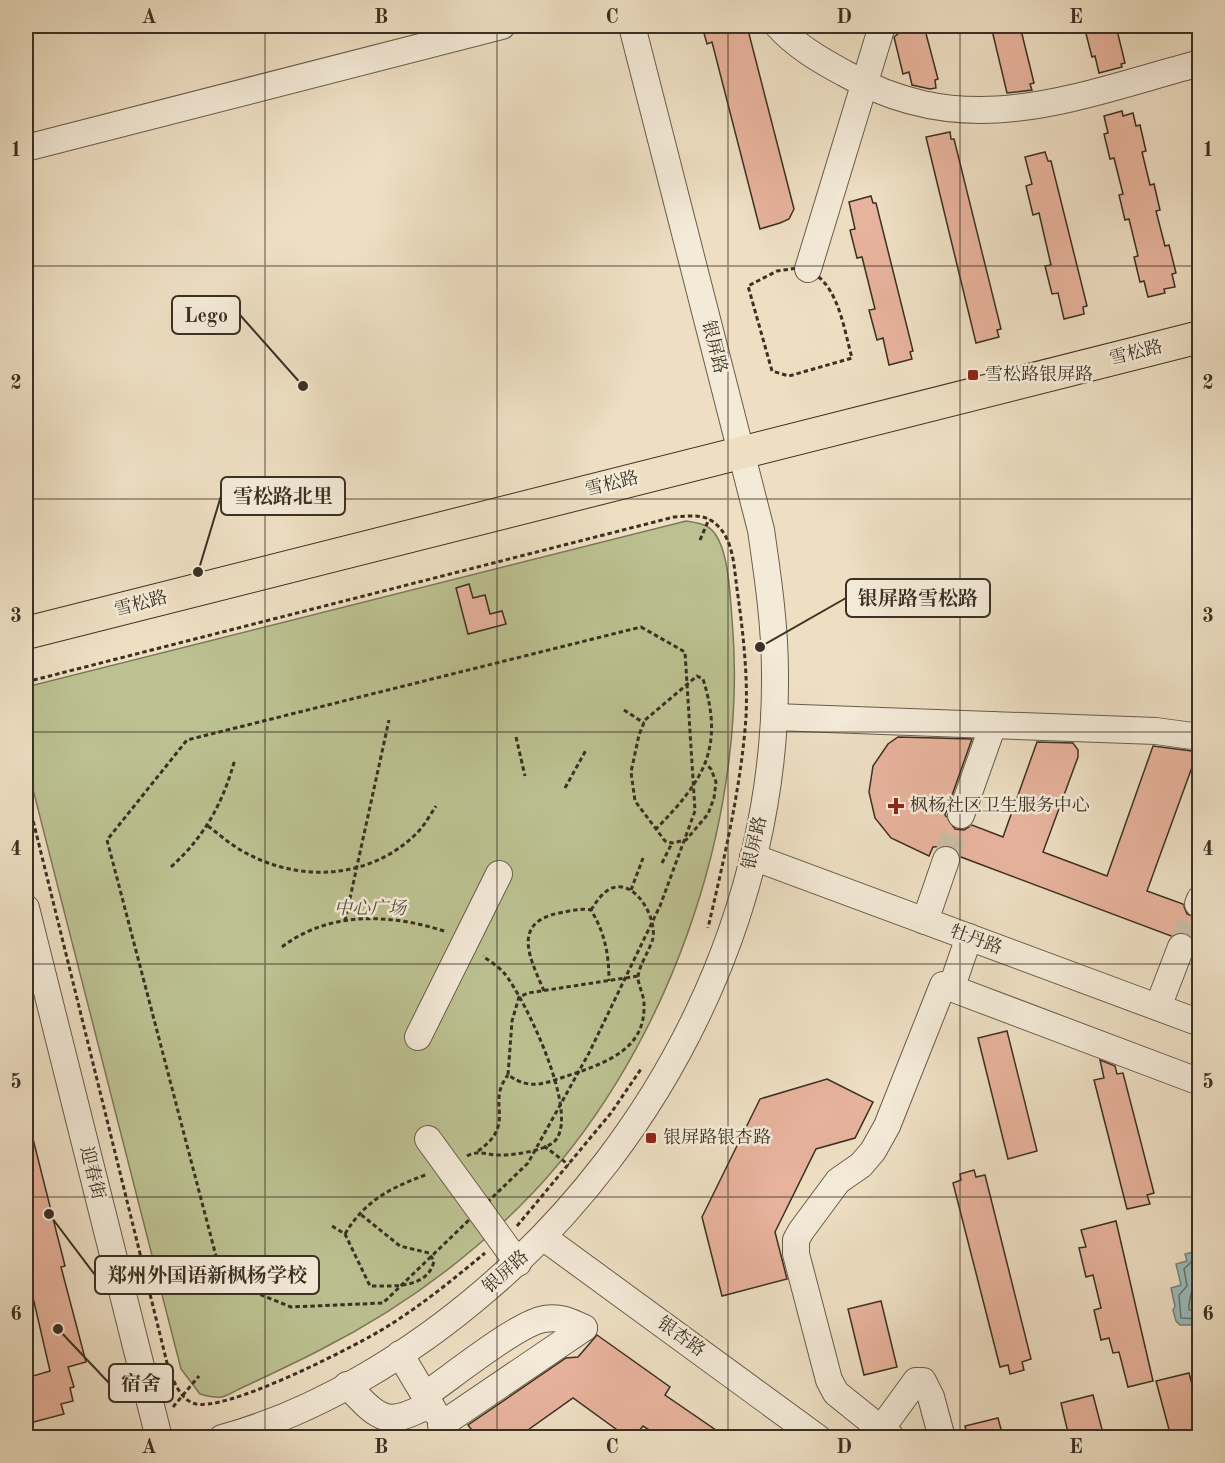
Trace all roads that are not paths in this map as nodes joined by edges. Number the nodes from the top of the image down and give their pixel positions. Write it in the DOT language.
graph roads {
  1 [pos="502,26"];
  2 [pos="632,26"];
  3 [pos="778,26"];
  4 [pos="882,26"];
  5 [pos="1200,63"];
  6 [pos="863,84"];
  7 [pos="26,148"];
  8 [pos="808,269"];
  9 [pos="1200,337"];
  10 [pos="1200,357"];
  11 [pos="743,462"];
  12 [pos="26,633"];
  13 [pos="26,653"];
  14 [pos="774,717"];
  15 [pos="993,725"];
  16 [pos="1200,737"];
  17 [pos="962,815"];
  18 [pos="753,857"];
  19 [pos="946,860"];
  20 [pos="499,873"];
  21 [pos="26,909"];
  22 [pos="925,921"];
  23 [pos="969,937"];
  24 [pos="1181,947"];
  25 [pos="32,963"];
  26 [pos="951,988"];
  27 [pos="1158,1008"];
  28 [pos="1200,1023"];
  29 [pos="418,1037"];
  30 [pos="1200,1082"];
  31 [pos="428,1139"];
  32 [pos="543,1237"];
  33 [pos="518,1263"];
  34 [pos="400,1354"];
  35 [pos="347,1385"];
  36 [pos="436,1415"];
  37 [pos="398,1428"];
  38 [pos="158,1432"];
  39 [pos="886,1433"];
  40 [pos="222,1437"];
  41 [pos="818,1437"];
  42 [pos="942,1437"];
  1 -- 7 [label="street"];
  2 -- 11 [label="street, 银屏路"];
  3 -- 6 [label="street"];
  4 -- 6 [label="street"];
  5 -- 6 [label="street"];
  6 -- 8 [label="street"];
  9 -- 11 [label="main road, 雪松路"];
  10 -- 11 [label="main road, 雪松路"];
  11 -- 12 [label="main road, 雪松路"];
  11 -- 13 [label="main road, 雪松路"];
  11 -- 14 [label="street, 银屏路"];
  14 -- 15 [label="street"];
  14 -- 18 [label="street, 银屏路"];
  15 -- 16 [label="street"];
  15 -- 17 [label="street"];
  18 -- 22 [label="street, 牡丹路"];
  18 -- 32 [label="street, 银屏路"];
  19 -- 22 [label="street"];
  20 -- 29 [label="street"];
  21 -- 25 [label="street, 迎春街"];
  22 -- 23 [label="street, 牡丹路"];
  23 -- 26 [label="street"];
  23 -- 27 [label="street, 牡丹路"];
  24 -- 27 [label="street"];
  25 -- 38 [label="street, 迎春街"];
  26 -- 30 [label="street"];
  26 -- 39 [label="street"];
  27 -- 28 [label="street, 牡丹路"];
  31 -- 33 [label="street"];
  32 -- 33 [label="street, 银屏路"];
  32 -- 41 [label="street, 银杏路"];
  33 -- 34 [label="street, 银屏路"];
  34 -- 35 [label="street, 银屏路"];
  34 -- 36 [label="street"];
  35 -- 37 [label="street"];
  35 -- 40 [label="street, 银屏路"];
  36 -- 36 [label="street"];
  36 -- 37 [label="street"];
  39 -- 42 [label="street"];
}
